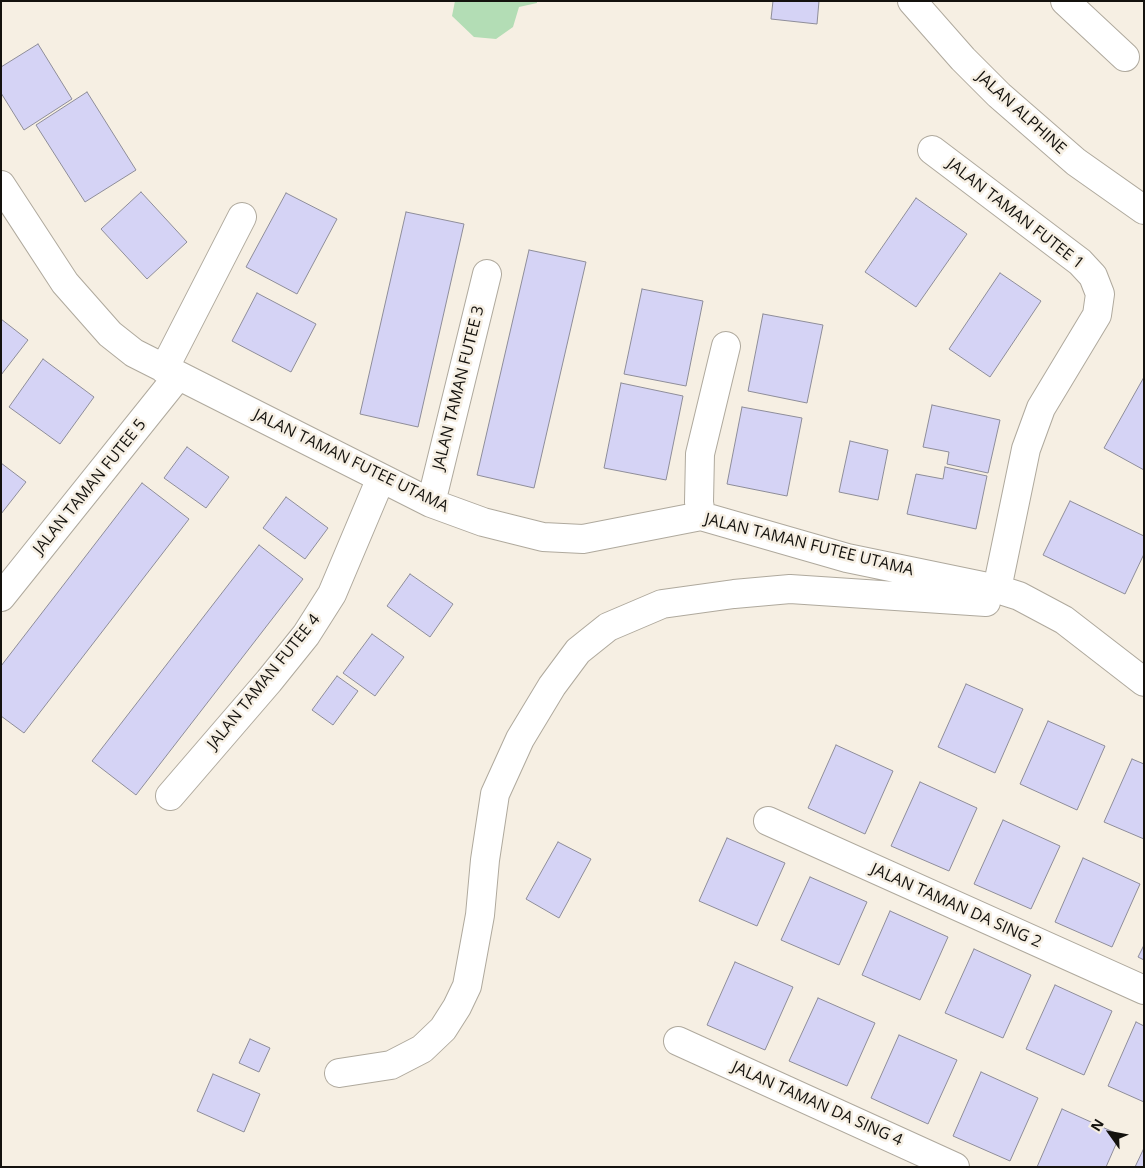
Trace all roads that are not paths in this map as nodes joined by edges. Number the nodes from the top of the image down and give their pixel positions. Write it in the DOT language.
graph roads {
  1 [pos="912,1"];
  2 [pos="1065,1"];
  3 [pos="1125,57"];
  4 [pos="932,150"];
  5 [pos="1,185"];
  6 [pos="1144,210"];
  7 [pos="242,217"];
  8 [pos="487,274"];
  9 [pos="726,346"];
  10 [pos="171,372"];
  11 [pos="381,478"];
  12 [pos="431,502"];
  13 [pos="701,516"];
  14 [pos="997,589"];
  15 [pos="1,597"];
  16 [pos="1040,606"];
  17 [pos="1144,682"];
  18 [pos="170,796"];
  19 [pos="768,821"];
  20 [pos="1144,990"];
  21 [pos="678,1041"];
  22 [pos="339,1073"];
  23 [pos="955,1167"];
  1 -- 6 [label="street, JALAN ALPHINE"];
  2 -- 3 [label="street"];
  4 -- 14 [label="street, JALAN TAMAN FUTEE 1"];
  5 -- 10 [label="street, JALAN TAMAN FUTEE UTAMA"];
  7 -- 10 [label="street, JALAN TAMAN FUTEE 5"];
  8 -- 12 [label="street, JALAN TAMAN FUTEE 3"];
  9 -- 13 [label="street"];
  10 -- 11 [label="street, JALAN TAMAN FUTEE UTAMA"];
  10 -- 15 [label="street, JALAN TAMAN FUTEE 5"];
  11 -- 12 [label="street, JALAN TAMAN FUTEE UTAMA"];
  11 -- 18 [label="street, JALAN TAMAN FUTEE 4"];
  12 -- 13 [label="street, JALAN TAMAN FUTEE UTAMA"];
  13 -- 14 [label="street, JALAN TAMAN FUTEE UTAMA"];
  14 -- 16 [label="street, JALAN TAMAN FUTEE UTAMA"];
  16 -- 17 [label="street, JALAN TAMAN FUTEE UTAMA"];
  16 -- 22 [label="street"];
  19 -- 20 [label="street, JALAN TAMAN DA SING 2"];
  21 -- 23 [label="street, JALAN TAMAN DA SING 4"];
}
